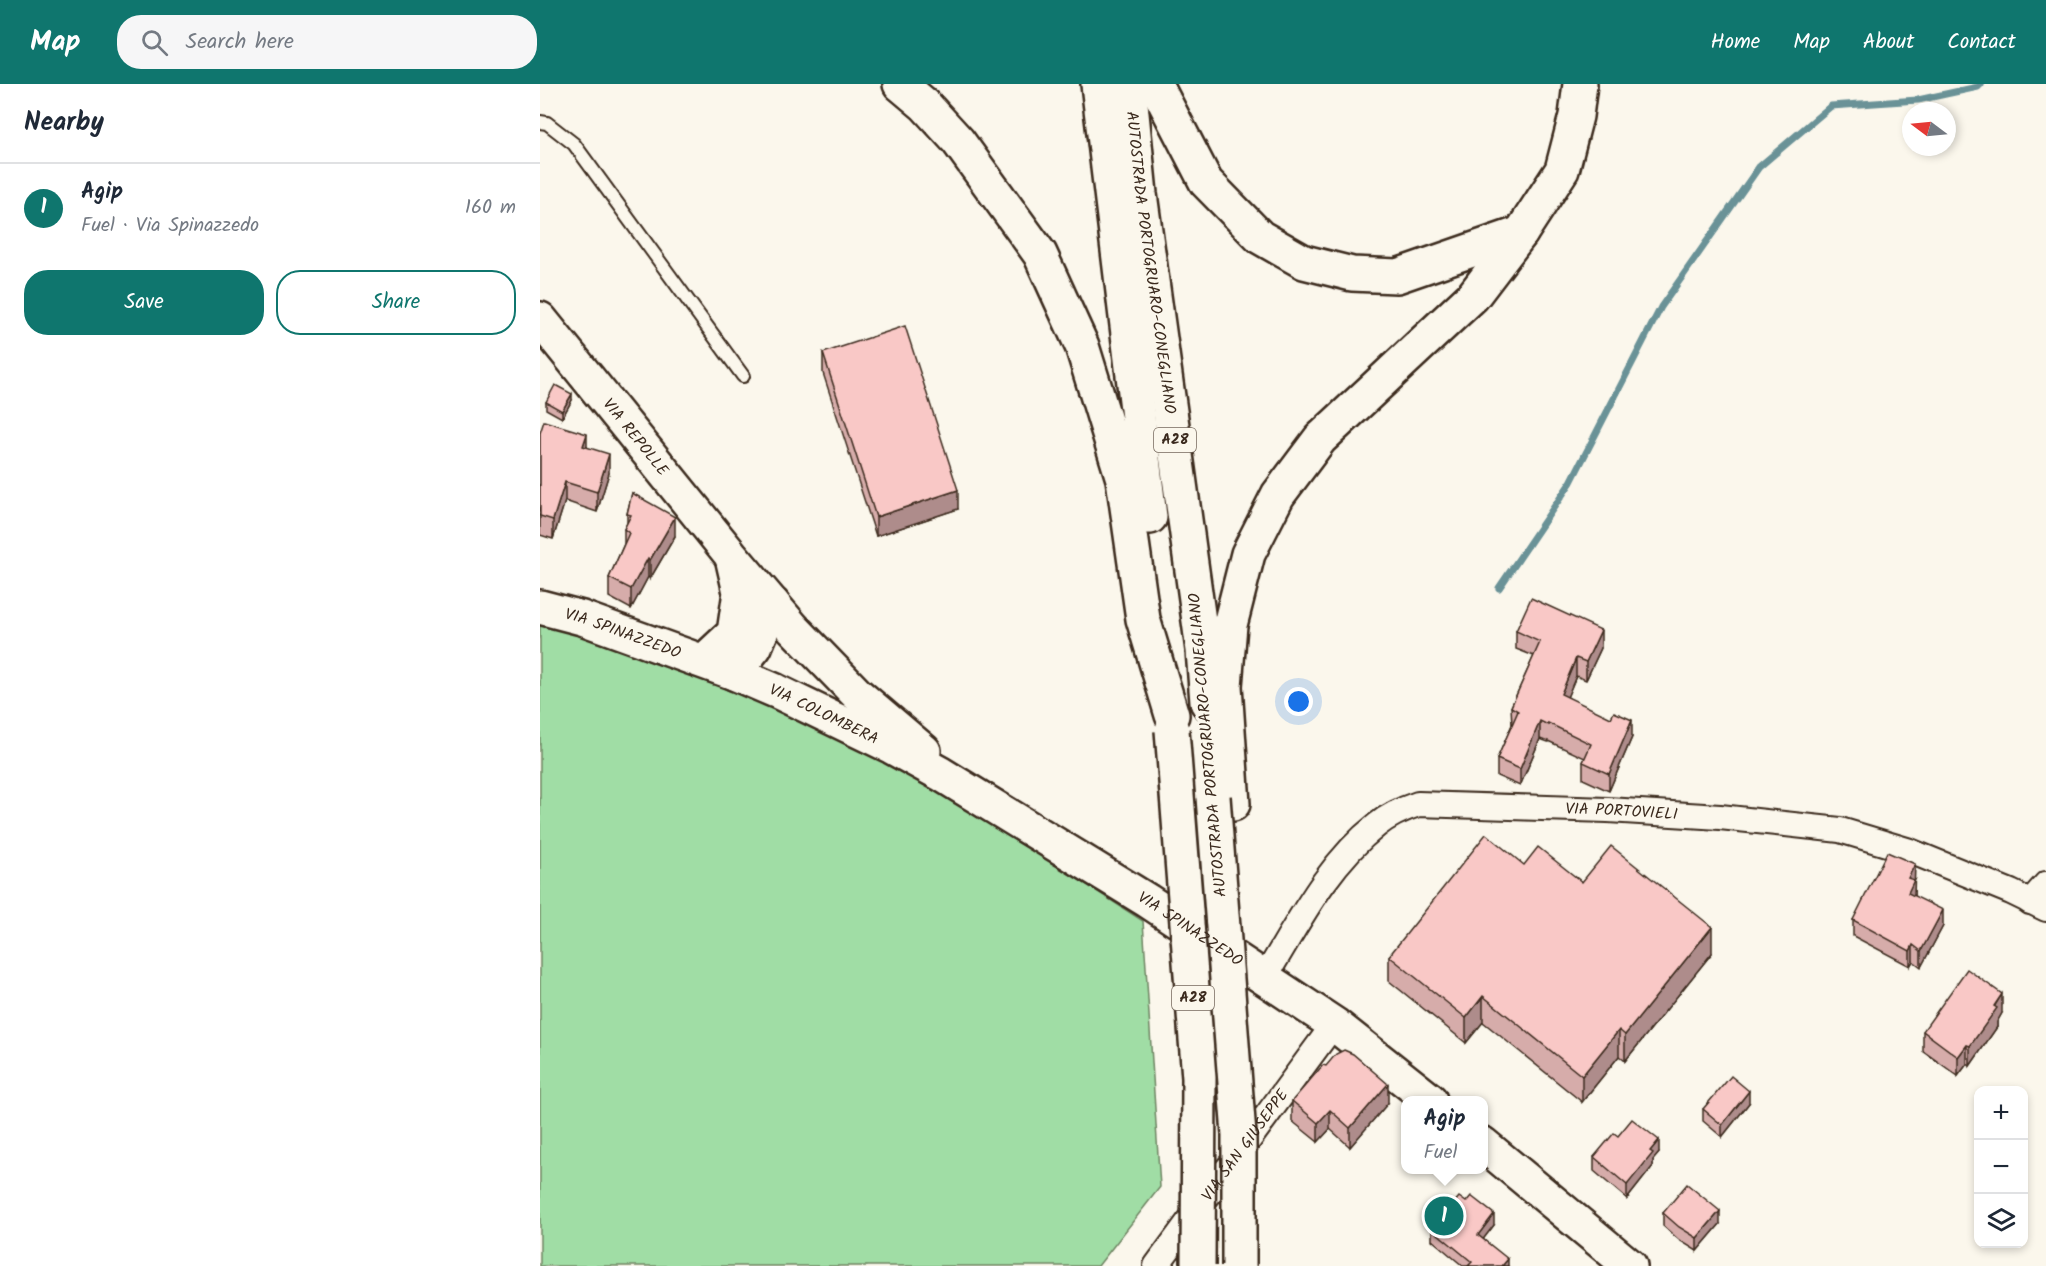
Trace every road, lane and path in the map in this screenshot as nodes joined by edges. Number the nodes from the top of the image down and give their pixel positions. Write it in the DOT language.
graph roads {
  1 [pos="900,84"];
  2 [pos="1098,84"];
  3 [pos="1129,84"];
  4 [pos="1157,84"];
  5 [pos="1580,84"];
  6 [pos="542,120"];
  7 [pos="1521,233"];
  8 [pos="540,319"];
  9 [pos="743,376"];
  10 [pos="731,555"];
  11 [pos="540,607"];
  12 [pos="783,616"];
  13 [pos="704,661"];
  14 [pos="734,673"];
  15 [pos="818,711"];
  16 [pos="1172,723"];
  17 [pos="941,774"];
  18 [pos="1223,800"];
  19 [pos="2046,884"];
  20 [pos="2038,905"];
  21 [pos="1265,977"];
  22 [pos="1334,1024"];
  23 [pos="1424,1096"];
  24 [pos="1488,1148"];
  25 [pos="1156,1266"];
  26 [pos="1198,1266"];
  27 [pos="1239,1266"];
  28 [pos="1630,1266"];
  1 -- 16 [label="main road"];
  2 -- 16 [label="main road, AUTOSTRADA PORTOGRUARO-CONEGLIANO / A28"];
  3 -- 18 [label="main road, AUTOSTRADA PORTOGRUARO-CONEGLIANO / A28"];
  4 -- 7 [label="main road"];
  5 -- 7 [label="main road"];
  6 -- 9 [label="lane"];
  7 -- 18 [label="main road"];
  8 -- 10 [label="main road, VIA REPOLLE"];
  10 -- 12 [label="main road, VIA REPOLLE"];
  10 -- 13 [label="main road, VIA REPOLLE"];
  11 -- 13 [label="main road, VIA SPINAZZEDO"];
  12 -- 14 [label="main road"];
  12 -- 15 [label="main road, VIA REPOLLE"];
  12 -- 17 [label="main road, VIA REPOLLE"];
  13 -- 14 [label="main road, VIA COLOMBERA"];
  14 -- 15 [label="main road, VIA COLOMBERA"];
  15 -- 17 [label="main road, VIA COLOMBERA"];
  16 -- 26 [label="main road, AUTOSTRADA PORTOGRUARO-CONEGLIANO / A28, bridge"];
  17 -- 21 [label="main road, VIA SPINAZZEDO"];
  18 -- 27 [label="main road, bridge"];
  19 -- 20 [label="street"];
  20 -- 21 [label="street, VIA PORTOVIELI"];
  21 -- 22 [label="main road, VIA SPINAZZEDO"];
  22 -- 23 [label="main road, VIA SPINAZZEDO"];
  22 -- 25 [label="street, VIA SAN GIUSEPPE"];
  24 -- 28 [label="main road"];
}
